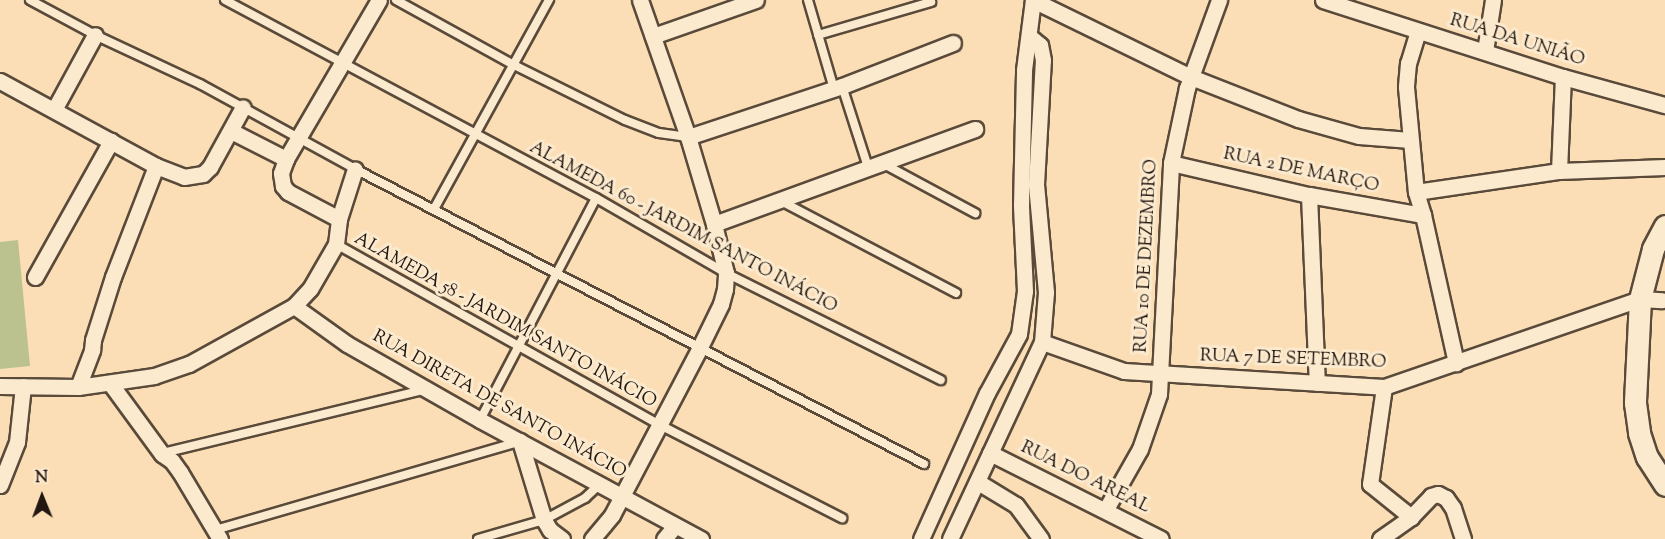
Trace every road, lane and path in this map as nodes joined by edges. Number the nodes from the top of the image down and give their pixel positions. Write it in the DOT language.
graph roads {
  1 [pos="30,0"];
  2 [pos="225,0"];
  3 [pos="379,0"];
  4 [pos="396,0"];
  5 [pos="549,0"];
  6 [pos="640,0"];
  7 [pos="756,0"];
  8 [pos="808,0"];
  9 [pos="1033,0"];
  10 [pos="1219,0"];
  11 [pos="1323,0"];
  12 [pos="1493,0"];
  13 [pos="931,2"];
  14 [pos="1352,4"];
  15 [pos="1418,31"];
  16 [pos="95,35"];
  17 [pos="819,35"];
  18 [pos="653,36"];
  19 [pos="1029,36"];
  20 [pos="952,44"];
  21 [pos="1485,51"];
  22 [pos="340,62"];
  23 [pos="512,64"];
  24 [pos="1191,77"];
  25 [pos="1563,77"];
  26 [pos="0,81"];
  27 [pos="838,87"];
  28 [pos="1665,105"];
  29 [pos="243,107"];
  30 [pos="55,108"];
  31 [pos="975,129"];
  32 [pos="231,131"];
  33 [pos="475,134"];
  34 [pos="688,137"];
  35 [pos="298,138"];
  36 [pos="1410,140"];
  37 [pos="111,141"];
  38 [pos="286,159"];
  39 [pos="1171,163"];
  40 [pos="875,164"];
  41 [pos="156,166"];
  42 [pos="1665,167"];
  43 [pos="355,169"];
  44 [pos="1560,171"];
  45 [pos="1416,192"];
  46 [pos="1310,195"];
  47 [pos="596,198"];
  48 [pos="777,200"];
  49 [pos="434,209"];
  50 [pos="975,213"];
  51 [pos="1423,215"];
  52 [pos="339,219"];
  53 [pos="714,224"];
  54 [pos="1665,226"];
  55 [pos="336,244"];
  56 [pos="556,272"];
  57 [pos="726,273"];
  58 [pos="34,277"];
  59 [pos="956,293"];
  60 [pos="1640,299"];
  61 [pos="1664,300"];
  62 [pos="294,306"];
  63 [pos="1042,342"];
  64 [pos="519,344"];
  65 [pos="699,349"];
  66 [pos="1456,363"];
  67 [pos="1160,374"];
  68 [pos="941,380"];
  69 [pos="110,383"];
  70 [pos="1317,383"];
  71 [pos="0,386"];
  72 [pos="23,386"];
  73 [pos="78,387"];
  74 [pos="1384,387"];
  75 [pos="426,389"];
  76 [pos="480,420"];
  77 [pos="658,424"];
  78 [pos="520,441"];
  79 [pos="990,453"];
  80 [pos="162,454"];
  81 [pos="924,464"];
  82 [pos="978,482"];
  83 [pos="0,485"];
  84 [pos="599,485"];
  85 [pos="1665,485"];
  86 [pos="622,497"];
  87 [pos="1106,509"];
  88 [pos="1411,517"];
  89 [pos="842,518"];
  90 [pos="544,520"];
  91 [pos="675,526"];
  92 [pos="217,535"];
  93 [pos="477,539"];
  94 [pos="561,539"];
  95 [pos="592,539"];
  96 [pos="664,539"];
  97 [pos="701,539"];
  98 [pos="921,539"];
  99 [pos="950,539"];
  100 [pos="1041,539"];
  101 [pos="1161,539"];
  102 [pos="1380,539"];
  103 [pos="1463,539"];
  1 -- 16 [label="lane"];
  2 -- 22 [label="lane, ALAMEDA 60 - JARDIM SANTO INÁCIO"];
  3 -- 22 [label="street"];
  4 -- 23 [label="lane"];
  5 -- 23 [label="lane"];
  6 -- 18 [label="street, RUA DIRETA DE SANTO INÁCIO"];
  7 -- 18 [label="street"];
  8 -- 17 [label="lane"];
  9 -- 19 [label="street"];
  9 -- 24 [label="street"];
  10 -- 24 [label="street, RUA 10 DE DEZEMBRO"];
  11 -- 14 [label="street, RUA DA UNIÃO"];
  12 -- 21 [label="street"];
  13 -- 17 [label="lane"];
  14 -- 15 [label="street, RUA DA UNIÃO"];
  15 -- 21 [label="street, RUA DA UNIÃO"];
  15 -- 36 [label="street"];
  16 -- 29 [label="lane"];
  16 -- 30 [label="street"];
  17 -- 27 [label="lane"];
  18 -- 34 [label="street, RUA DIRETA DE SANTO INÁCIO"];
  19 -- 63 [label="street"];
  19 -- 98 [label="street"];
  20 -- 27 [label="street"];
  21 -- 25 [label="street, RUA DA UNIÃO"];
  22 -- 33 [label="lane, ALAMEDA 60 - JARDIM SANTO INÁCIO"];
  22 -- 35 [label="street"];
  23 -- 33 [label="lane"];
  23 -- 34 [label="lane"];
  24 -- 36 [label="street"];
  24 -- 39 [label="street, RUA 10 DE DEZEMBRO"];
  25 -- 28 [label="street, RUA DA UNIÃO"];
  25 -- 44 [label="street"];
  26 -- 30 [label="street"];
  27 -- 34 [label="street"];
  27 -- 40 [label="lane"];
  29 -- 32 [label="street"];
  29 -- 35 [label="lane"];
  30 -- 37 [label="street"];
  31 -- 40 [label="street"];
  32 -- 38 [label="street"];
  32 -- 41 [label="street"];
  33 -- 47 [label="lane, ALAMEDA 60 - JARDIM SANTO INÁCIO"];
  33 -- 49 [label="lane"];
  34 -- 53 [label="street, RUA DIRETA DE SANTO INÁCIO"];
  35 -- 38 [label="street"];
  35 -- 43 [label="lane"];
  36 -- 45 [label="street"];
  37 -- 41 [label="street"];
  37 -- 58 [label="street"];
  38 -- 52 [label="street"];
  39 -- 46 [label="street, RUA 2 DE MARÇO"];
  39 -- 67 [label="street, RUA 10 DE DEZEMBRO"];
  40 -- 48 [label="street"];
  40 -- 50 [label="lane"];
  41 -- 73 [label="street"];
  42 -- 44 [label="street"];
  43 -- 49 [label="lane"];
  43 -- 52 [label="street"];
  44 -- 45 [label="street"];
  45 -- 51 [label="street"];
  46 -- 51 [label="street, RUA 2 DE MARÇO"];
  46 -- 70 [label="street"];
  47 -- 56 [label="lane"];
  47 -- 57 [label="lane, ALAMEDA 60 - JARDIM SANTO INÁCIO"];
  48 -- 53 [label="street"];
  48 -- 59 [label="lane"];
  49 -- 56 [label="lane"];
  51 -- 66 [label="street"];
  52 -- 55 [label="street"];
  53 -- 57 [label="street, RUA DIRETA DE SANTO INÁCIO"];
  54 -- 60 [label="main road"];
  55 -- 62 [label="street"];
  55 -- 64 [label="lane, ALAMEDA 58 - JARDIM SANTO INÁCIO"];
  56 -- 64 [label="lane"];
  56 -- 65 [label="lane"];
  57 -- 65 [label="street, RUA DIRETA DE SANTO INÁCIO"];
  57 -- 68 [label="lane, ALAMEDA 60 - JARDIM SANTO INÁCIO"];
  60 -- 61 [label="street"];
  60 -- 66 [label="street, RUA 7 DE SETEMBRO"];
  60 -- 85 [label="main road"];
  62 -- 69 [label="street"];
  62 -- 75 [label="street, RUA DIRETA DE SANTO INÁCIO"];
  63 -- 67 [label="street, RUA 7 DE SETEMBRO"];
  63 -- 79 [label="street"];
  64 -- 76 [label="lane"];
  64 -- 77 [label="lane, ALAMEDA 58 - JARDIM SANTO INÁCIO"];
  65 -- 77 [label="street, RUA DIRETA DE SANTO INÁCIO"];
  65 -- 81 [label="lane"];
  66 -- 74 [label="street, RUA 7 DE SETEMBRO"];
  67 -- 70 [label="street, RUA 7 DE SETEMBRO"];
  67 -- 87 [label="street, RUA 10 DE DEZEMBRO"];
  69 -- 73 [label="street"];
  69 -- 80 [label="street"];
  70 -- 74 [label="street, RUA 7 DE SETEMBRO"];
  71 -- 72 [label="street"];
  72 -- 73 [label="street"];
  72 -- 83 [label="street"];
  74 -- 88 [label="street"];
  75 -- 76 [label="street, RUA DIRETA DE SANTO INÁCIO"];
  75 -- 80 [label="lane"];
  76 -- 78 [label="street, RUA DIRETA DE SANTO INÁCIO"];
  77 -- 86 [label="street, RUA DIRETA DE SANTO INÁCIO"];
  77 -- 89 [label="lane, ALAMEDA 58 - JARDIM SANTO INÁCIO"];
  78 -- 84 [label="street, RUA DIRETA DE SANTO INÁCIO"];
  78 -- 90 [label="street"];
  78 -- 92 [label="lane"];
  79 -- 82 [label="street"];
  79 -- 87 [label="street, RUA DO AREAL"];
  80 -- 92 [label="street"];
  82 -- 99 [label="street"];
  82 -- 100 [label="street"];
  84 -- 86 [label="street, RUA DIRETA DE SANTO INÁCIO"];
  84 -- 90 [label="lane"];
  86 -- 91 [label="street"];
  86 -- 95 [label="street"];
  87 -- 101 [label="street, RUA DO AREAL"];
  88 -- 102 [label="street"];
  88 -- 103 [label="street"];
  90 -- 93 [label="lane"];
  90 -- 94 [label="street"];
  91 -- 96 [label="street"];
  91 -- 97 [label="street"];
}
